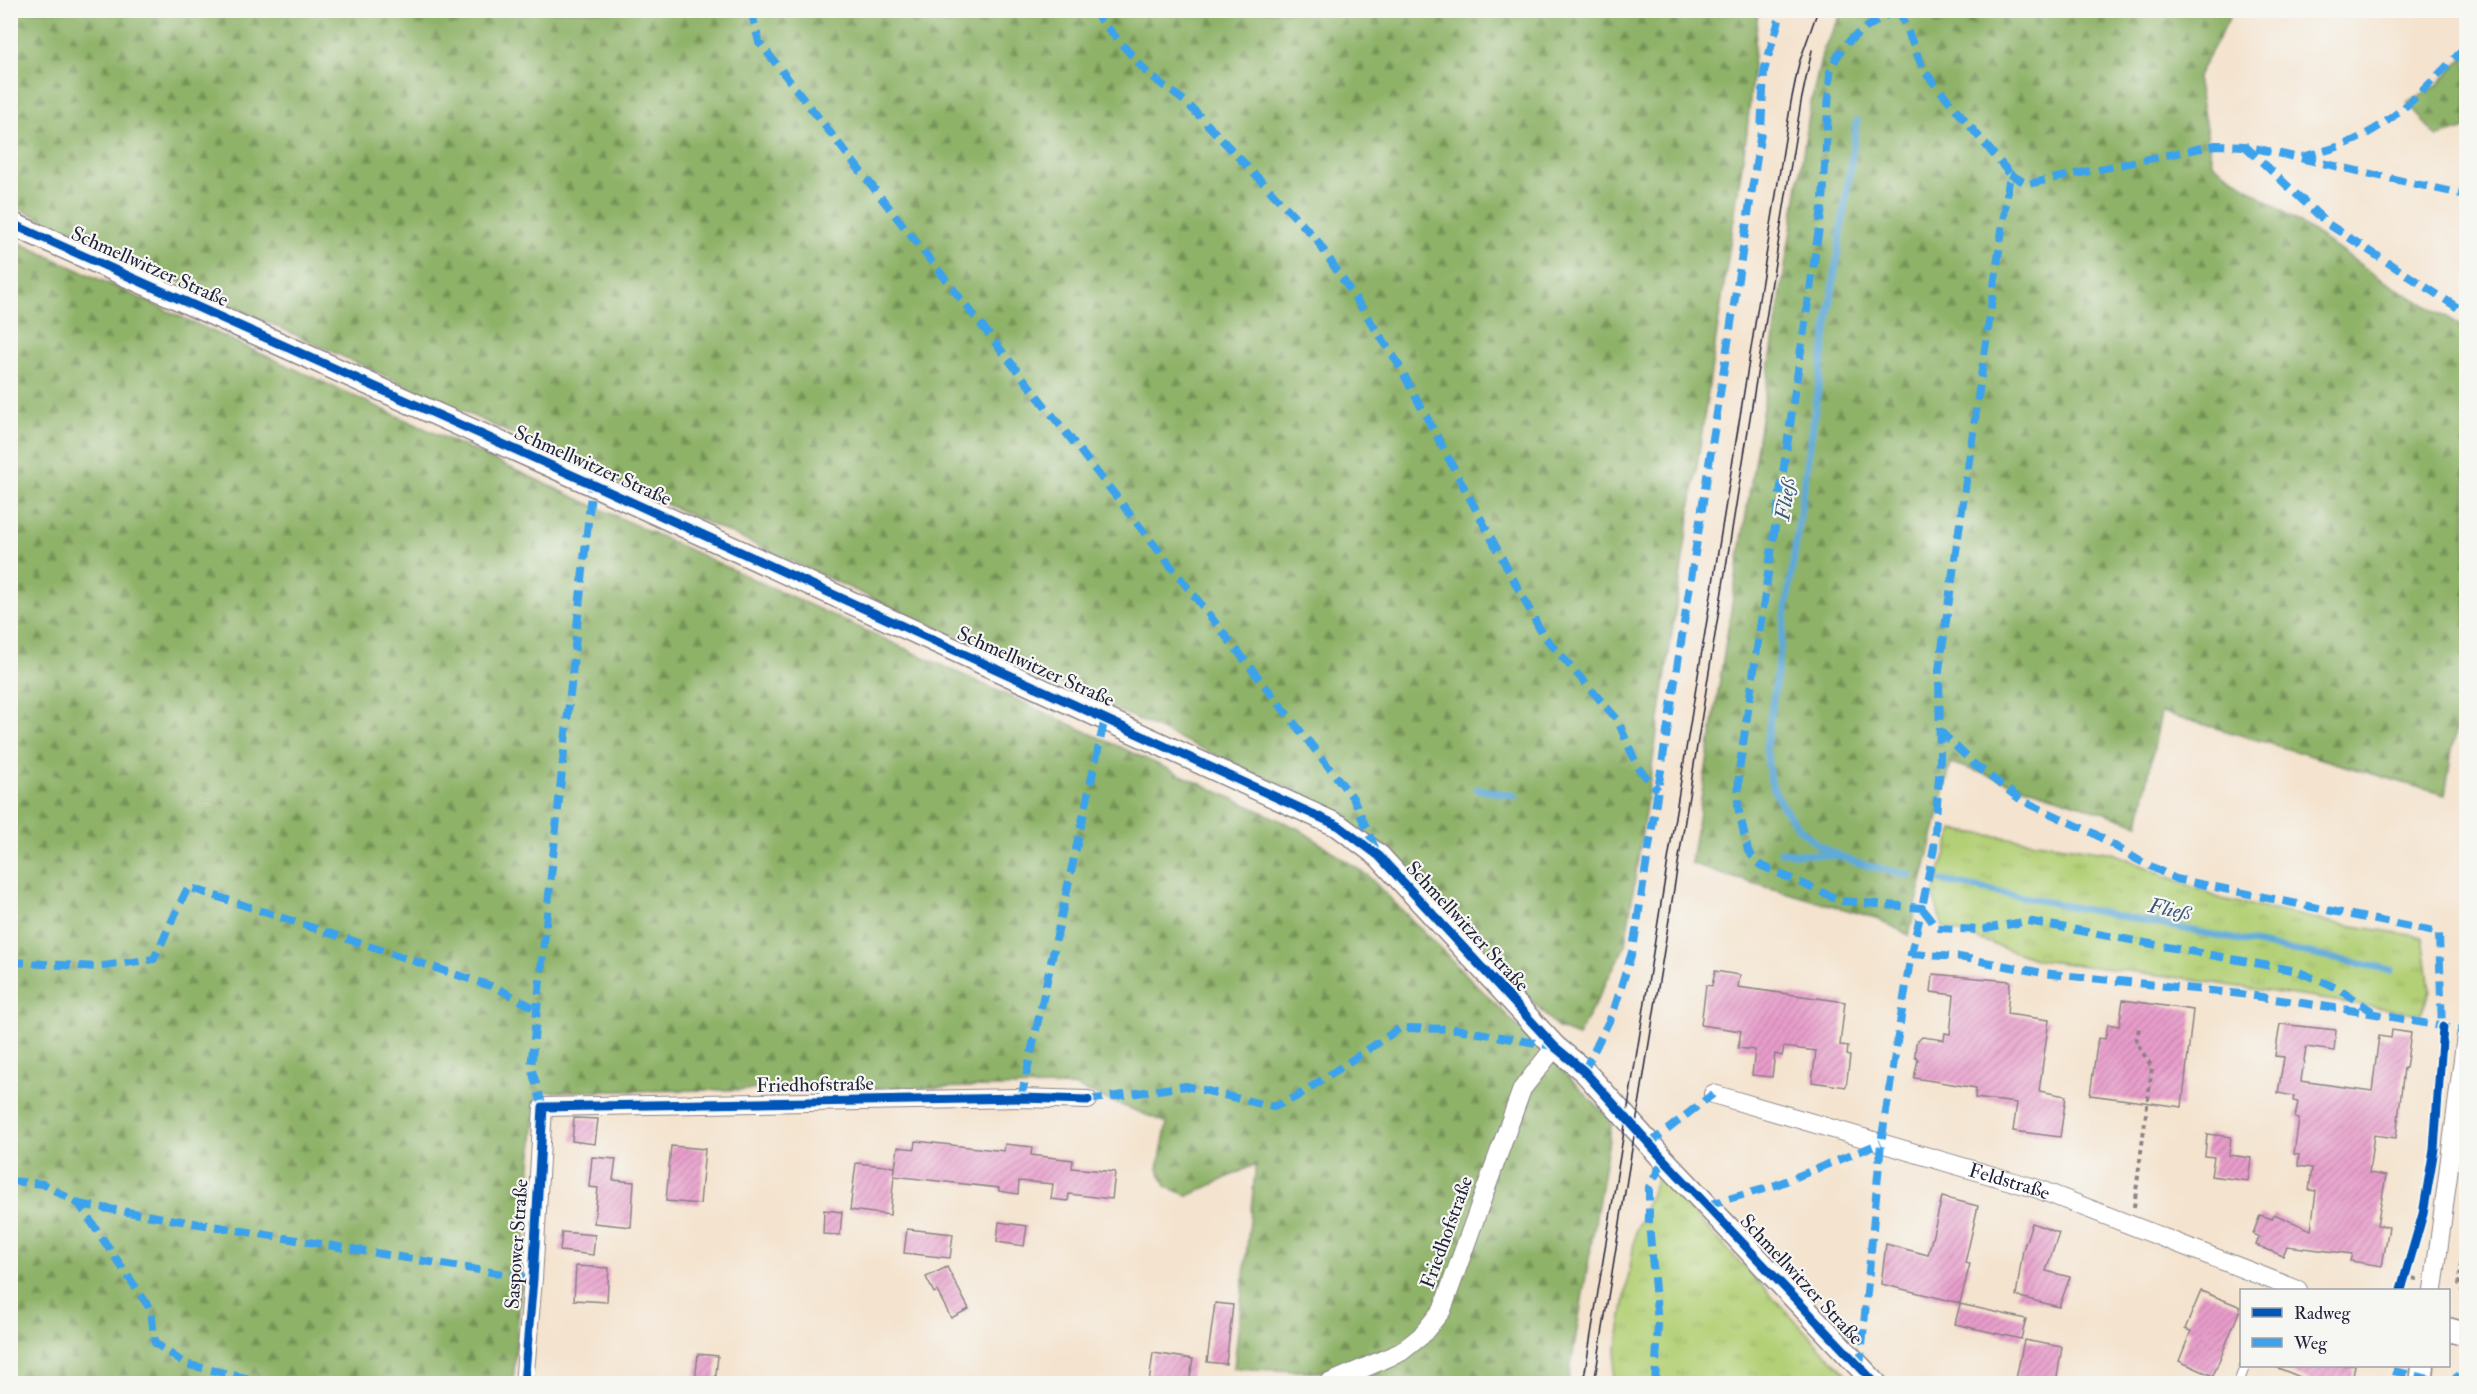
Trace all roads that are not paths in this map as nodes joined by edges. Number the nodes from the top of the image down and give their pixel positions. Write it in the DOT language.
graph roads {
  1 [pos="10,223"];
  2 [pos="2466,1036"];
  3 [pos="1555,1047"];
  4 [pos="1713,1094"];
  5 [pos="1088,1100"];
  6 [pos="543,1107"];
  7 [pos="2276,1286"];
  8 [pos="2292,1289"];
  9 [pos="2433,1289"];
  10 [pos="2450,1330"];
  11 [pos="2466,1334"];
  12 [pos="2244,1367"];
  13 [pos="2423,1367"];
  14 [pos="524,1383"];
  15 [pos="1327,1383"];
  16 [pos="1876,1383"];
  17 [pos="2238,1383"];
  18 [pos="2421,1383"];
  1 -- 3 [label="street, Schmellwitzer Straße"];
  2 -- 9 [label="street"];
  3 -- 15 [label="street, Friedhofstraße"];
  3 -- 16 [label="street, Schmellwitzer Straße"];
  4 -- 7 [label="street, Feldstraße"];
  5 -- 6 [label="street, Friedhofstraße"];
  6 -- 14 [label="street, Saspower Straße"];
  7 -- 8 [label="street, Feldstraße"];
  10 -- 11 [label="street"];
  12 -- 17 [label="lane"];
  13 -- 18 [label="street"];
}
